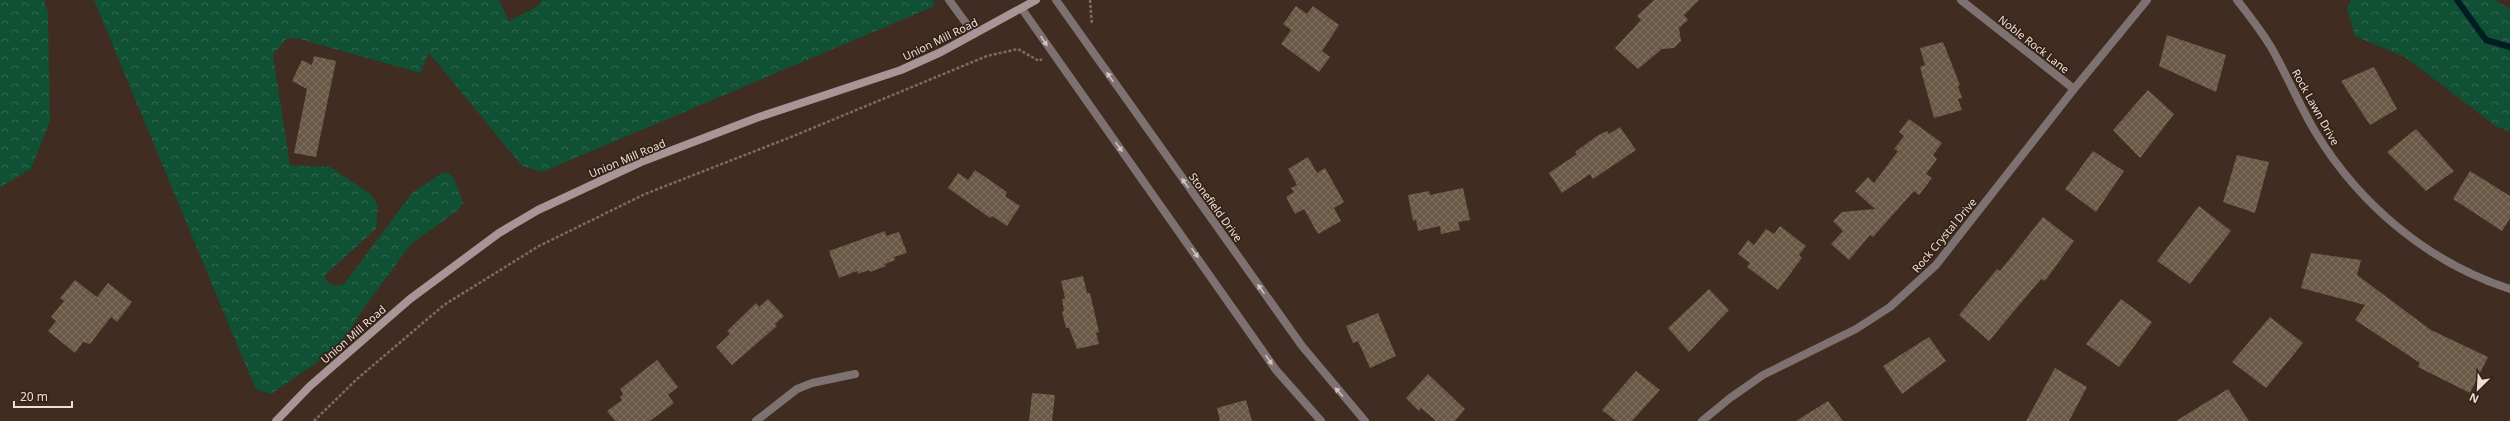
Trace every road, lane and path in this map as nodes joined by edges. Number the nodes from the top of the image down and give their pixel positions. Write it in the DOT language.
graph roads {
  1 [pos="949,0"];
  2 [pos="1036,0"];
  3 [pos="1056,0"];
  4 [pos="1090,0"];
  5 [pos="1961,0"];
  6 [pos="2148,0"];
  7 [pos="2237,0"];
  8 [pos="1022,9"];
  9 [pos="974,34"];
  10 [pos="1080,34"];
  11 [pos="1051,53"];
  12 [pos="2074,89"];
  13 [pos="2510,289"];
  14 [pos="854,374"];
  15 [pos="276,421"];
  16 [pos="314,421"];
  17 [pos="756,421"];
  18 [pos="1321,421"];
  19 [pos="1365,421"];
  20 [pos="1702,421"];
  1 -- 9 [label="street"];
  2 -- 8 [label="street, Union Mill Road"];
  3 -- 10 [label="street, Stonefield Drive"];
  4 -- 10 [label="path"];
  5 -- 12 [label="street, Noble Rock Lane"];
  6 -- 12 [label="street, Rock Crystal Drive"];
  7 -- 13 [label="street, Rock Lawn Drive"];
  8 -- 9 [label="street, Union Mill Road"];
  8 -- 11 [label="street, one-way"];
  9 -- 15 [label="street, Union Mill Road"];
  19 -- 10 [label="street, Stonefield Drive, one-way"];
  11 -- 16 [label="path"];
  11 -- 18 [label="street, one-way"];
  12 -- 20 [label="street, Rock Crystal Drive"];
  14 -- 17 [label="street"];
}
